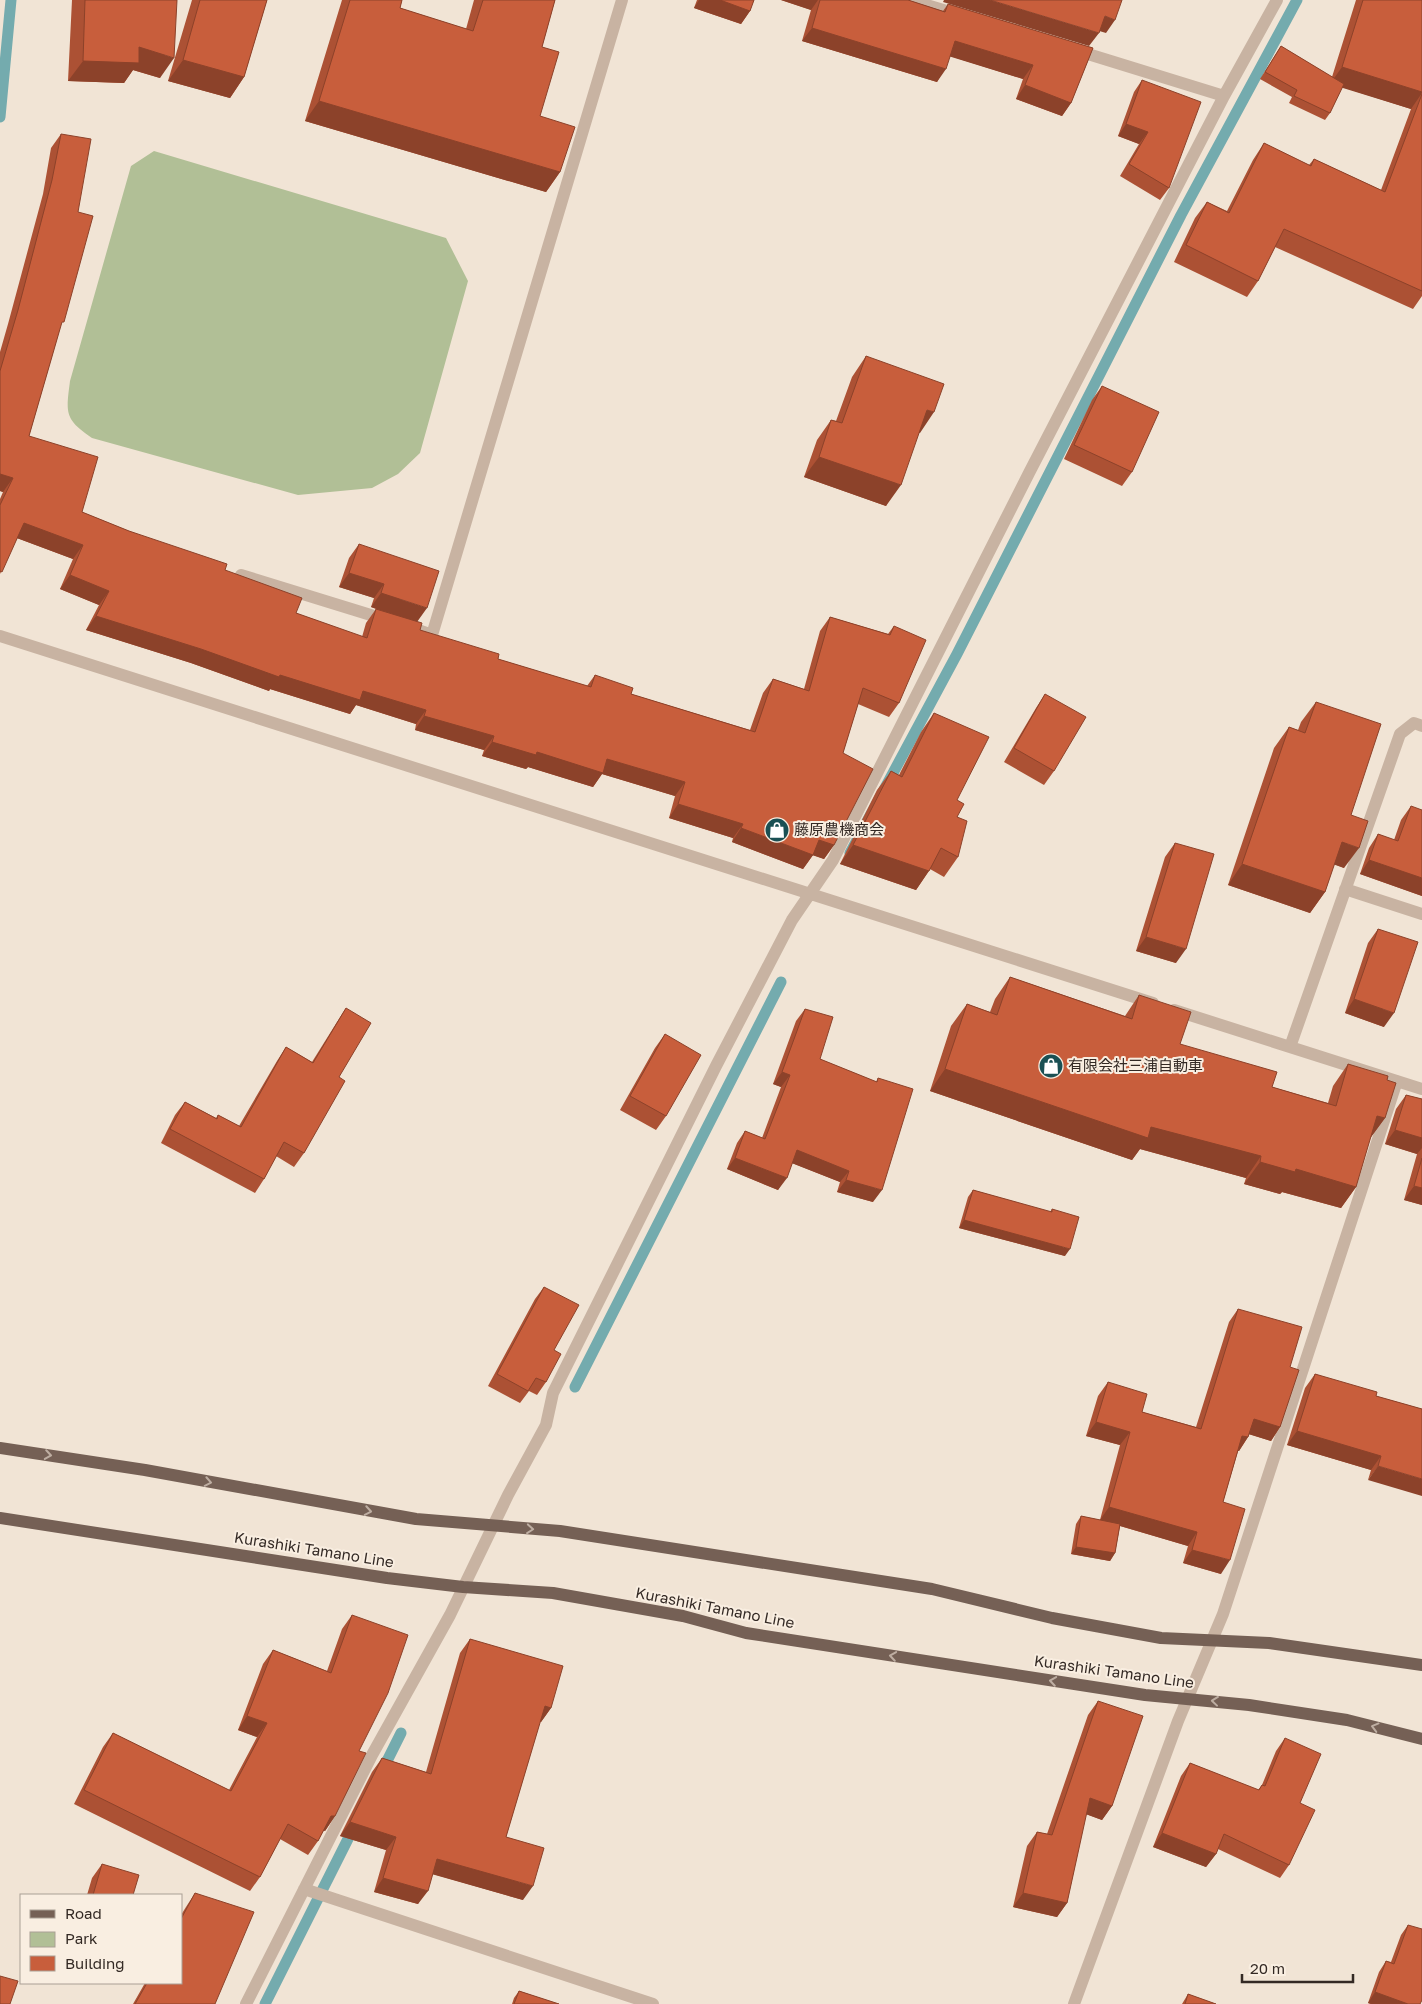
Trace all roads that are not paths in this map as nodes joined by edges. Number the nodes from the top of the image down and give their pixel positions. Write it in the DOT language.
graph roads {
  1 [pos="622,0"];
  2 [pos="910,0"];
  3 [pos="1271,1"];
  4 [pos="976,20"];
  5 [pos="1062,46"];
  6 [pos="1224,96"];
  7 [pos="241,575"];
  8 [pos="0,636"];
  9 [pos="1422,726"];
  10 [pos="1345,889"];
  11 [pos="809,895"];
  12 [pos="1422,914"];
  13 [pos="1290,1047"];
  14 [pos="1397,1081"];
  15 [pos="1422,1089"];
  16 [pos="0,1448"];
  17 [pos="0,1518"];
  18 [pos="493,1526"];
  19 [pos="463,1587"];
  20 [pos="1212,1641"];
  21 [pos="1422,1665"];
  22 [pos="1186,1699"];
  23 [pos="1422,1739"];
  24 [pos="308,1890"];
  25 [pos="246,2004"];
  26 [pos="653,2004"];
  27 [pos="1074,2004"];
  1 -- 7 [label="street"];
  2 -- 4 [label="street"];
  3 -- 6 [label="street"];
  5 -- 6 [label="street"];
  6 -- 11 [label="street"];
  8 -- 11 [label="street"];
  9 -- 10 [label="street"];
  10 -- 12 [label="street"];
  10 -- 13 [label="street"];
  11 -- 13 [label="street"];
  11 -- 18 [label="street"];
  13 -- 14 [label="street"];
  14 -- 15 [label="street"];
  14 -- 20 [label="street"];
  16 -- 18 [label="main road, one-way"];
  17 -- 19 [label="main road, Kurashiki Tamano Line"];
  18 -- 19 [label="street"];
  18 -- 20 [label="main road, one-way"];
  22 -- 19 [label="main road, Kurashiki Tamano Line, one-way"];
  19 -- 24 [label="street"];
  20 -- 21 [label="main road"];
  20 -- 22 [label="street"];
  23 -- 22 [label="main road, Kurashiki Tamano Line, one-way"];
  22 -- 27 [label="street"];
  24 -- 25 [label="street"];
  24 -- 26 [label="street"];
}
